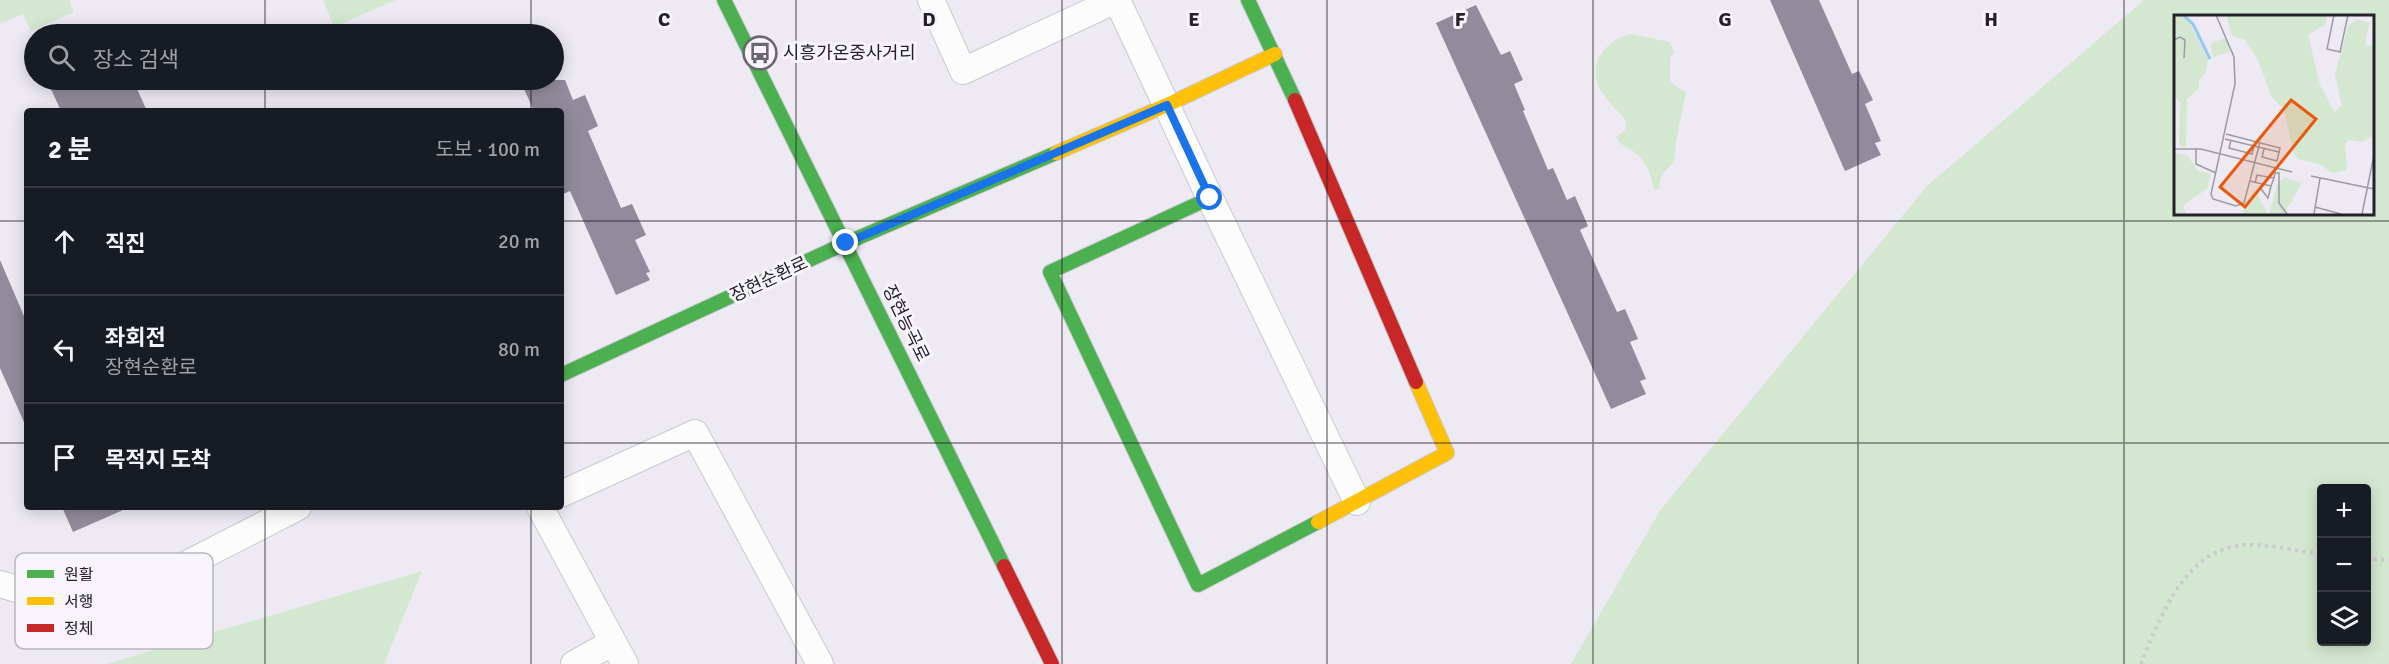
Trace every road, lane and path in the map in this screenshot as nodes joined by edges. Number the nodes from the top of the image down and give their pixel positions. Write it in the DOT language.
graph roads {
  1 [pos="724,0"];
  2 [pos="931,0"];
  3 [pos="1116,0"];
  4 [pos="1248,0"];
  5 [pos="1275,54"];
  6 [pos="1167,105"];
  7 [pos="1210,198"];
  8 [pos="846,243"];
  9 [pos="564,374"];
  10 [pos="564,493"];
  11 [pos="1358,502"];
  12 [pos="292,510"];
  13 [pos="542,510"];
  14 [pos="208,553"];
  15 [pos="2317,553"];
  16 [pos="2371,560"];
  17 [pos="2389,560"];
  18 [pos="0,584"];
  19 [pos="15,589"];
  20 [pos="619,653"];
  21 [pos="574,664"];
  22 [pos="820,664"];
  23 [pos="1052,664"];
  24 [pos="2141,664"];
  1 -- 8 [label="street, 장현능곡로"];
  2 -- 3 [label="street"];
  3 -- 6 [label="street"];
  4 -- 5 [label="street"];
  5 -- 6 [label="street, 장현순환로"];
  5 -- 11 [label="street"];
  6 -- 7 [label="street"];
  6 -- 8 [label="street, 장현순환로"];
  7 -- 11 [label="street"];
  7 -- 11 [label="street"];
  8 -- 9 [label="street, 장현순환로"];
  8 -- 23 [label="street, 장현능곡로"];
  10 -- 22 [label="street"];
  12 -- 14 [label="street"];
  13 -- 20 [label="street"];
  15 -- 24 [label="path"];
  16 -- 17 [label="path"];
  18 -- 19 [label="street"];
  20 -- 21 [label="street"];
}
